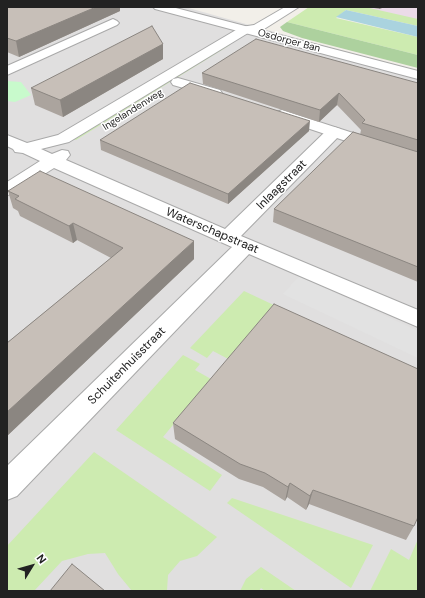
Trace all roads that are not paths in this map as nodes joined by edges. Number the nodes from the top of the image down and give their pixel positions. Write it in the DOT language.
graph roads {
  1 [pos="159,7"];
  2 [pos="293,7"];
  3 [pos="113,22"];
  4 [pos="252,30"];
  5 [pos="7,71"];
  6 [pos="418,75"];
  7 [pos="178,82"];
  8 [pos="229,98"];
  9 [pos="266,110"];
  10 [pos="334,132"];
  11 [pos="7,140"];
  12 [pos="16,151"];
  13 [pos="53,160"];
  14 [pos="418,160"];
  15 [pos="7,190"];
  16 [pos="238,241"];
  17 [pos="418,320"];
  18 [pos="7,486"];
  1 -- 4 [label="street, Osdorper Ban"];
  2 -- 4 [label="street, Ingelandenweg"];
  3 -- 5 [label="street"];
  4 -- 6 [label="street, Osdorper Ban"];
  4 -- 7 [label="street, Ingelandenweg"];
  4 -- 12 [label="street, Ingelandenweg"];
  7 -- 8 [label="street"];
  7 -- 13 [label="street, Ingelandenweg"];
  9 -- 10 [label="street"];
  10 -- 14 [label="street"];
  10 -- 16 [label="street, Inlaagstraat"];
  11 -- 12 [label="street, Waterschapstraat"];
  12 -- 13 [label="street, Waterschapstraat"];
  13 -- 15 [label="street, Ingelandenweg"];
  13 -- 16 [label="street, Waterschapstraat"];
  16 -- 17 [label="street, Waterschapstraat"];
  16 -- 18 [label="street, Schuitenhuisstraat"];
}
